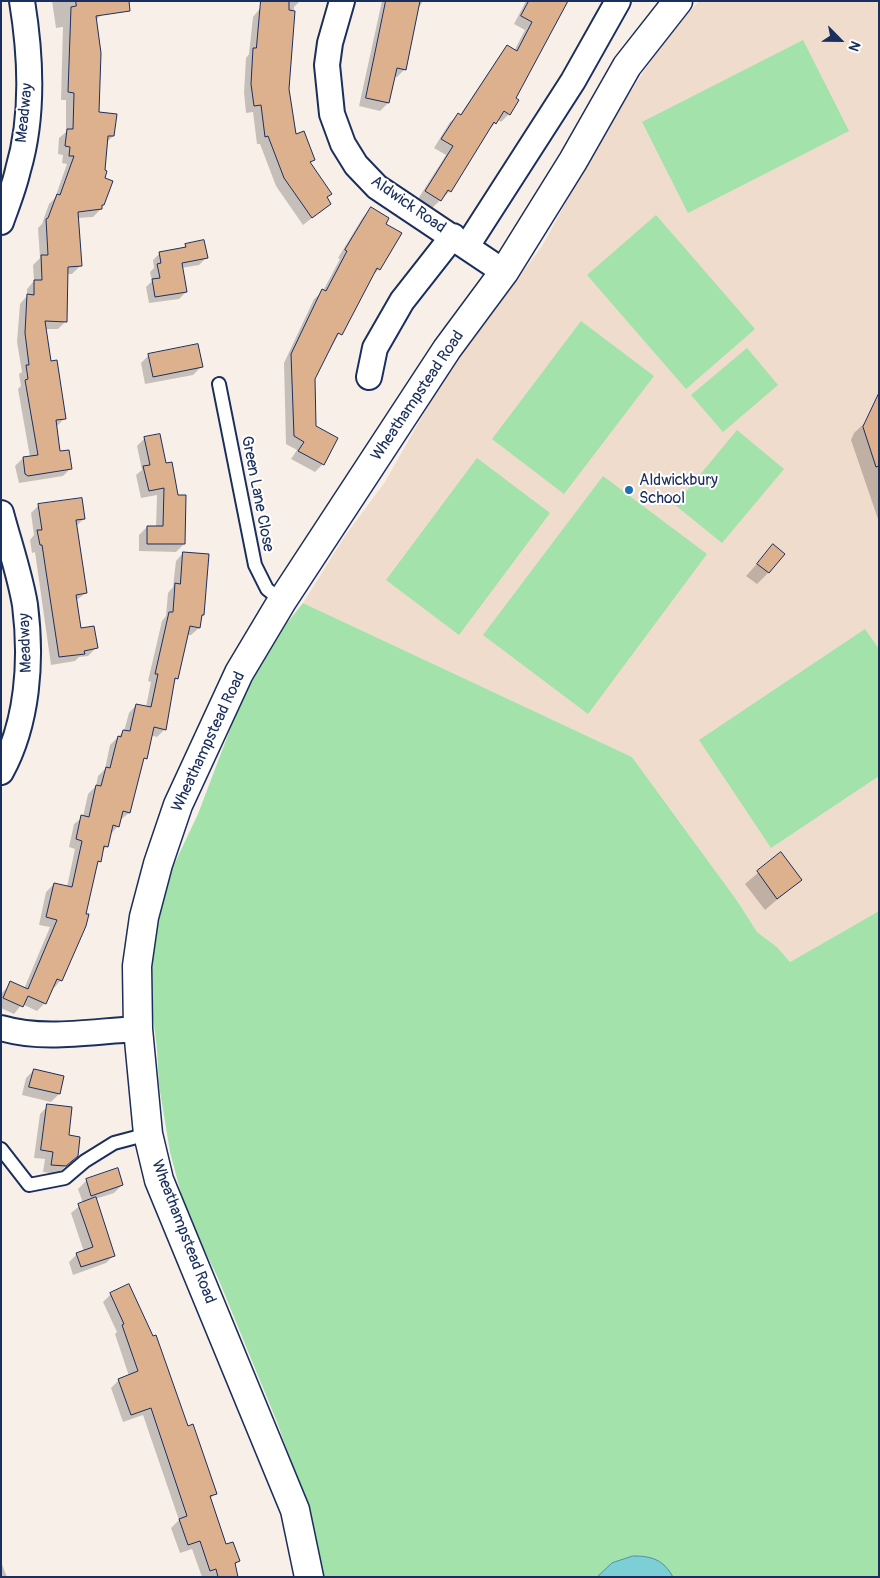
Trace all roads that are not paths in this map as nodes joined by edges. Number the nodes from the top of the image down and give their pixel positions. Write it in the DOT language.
graph roads {
  1 [pos="22,1"];
  2 [pos="342,1"];
  3 [pos="618,1"];
  4 [pos="678,1"];
  5 [pos="1,221"];
  6 [pos="460,241"];
  7 [pos="504,272"];
  8 [pos="369,377"];
  9 [pos="219,384"];
  10 [pos="1,513"];
  11 [pos="282,601"];
  12 [pos="1,772"];
  13 [pos="1,1028"];
  14 [pos="138,1029"];
  15 [pos="148,1134"];
  16 [pos="1,1149"];
  17 [pos="309,1577"];
  1 -- 5 [label="street, Meadway"];
  2 -- 6 [label="street, Aldwick Road"];
  3 -- 6 [label="street"];
  4 -- 7 [label="street, Wheathampstead Road"];
  6 -- 7 [label="street, Aldwick Road"];
  6 -- 8 [label="street"];
  7 -- 11 [label="street, Wheathampstead Road"];
  9 -- 11 [label="lane, Green Lane Close"];
  10 -- 12 [label="street, Meadway"];
  11 -- 14 [label="street, Wheathampstead Road"];
  13 -- 14 [label="street"];
  14 -- 15 [label="street, Wheathampstead Road"];
  15 -- 16 [label="lane"];
  15 -- 17 [label="street, Wheathampstead Road"];
}
